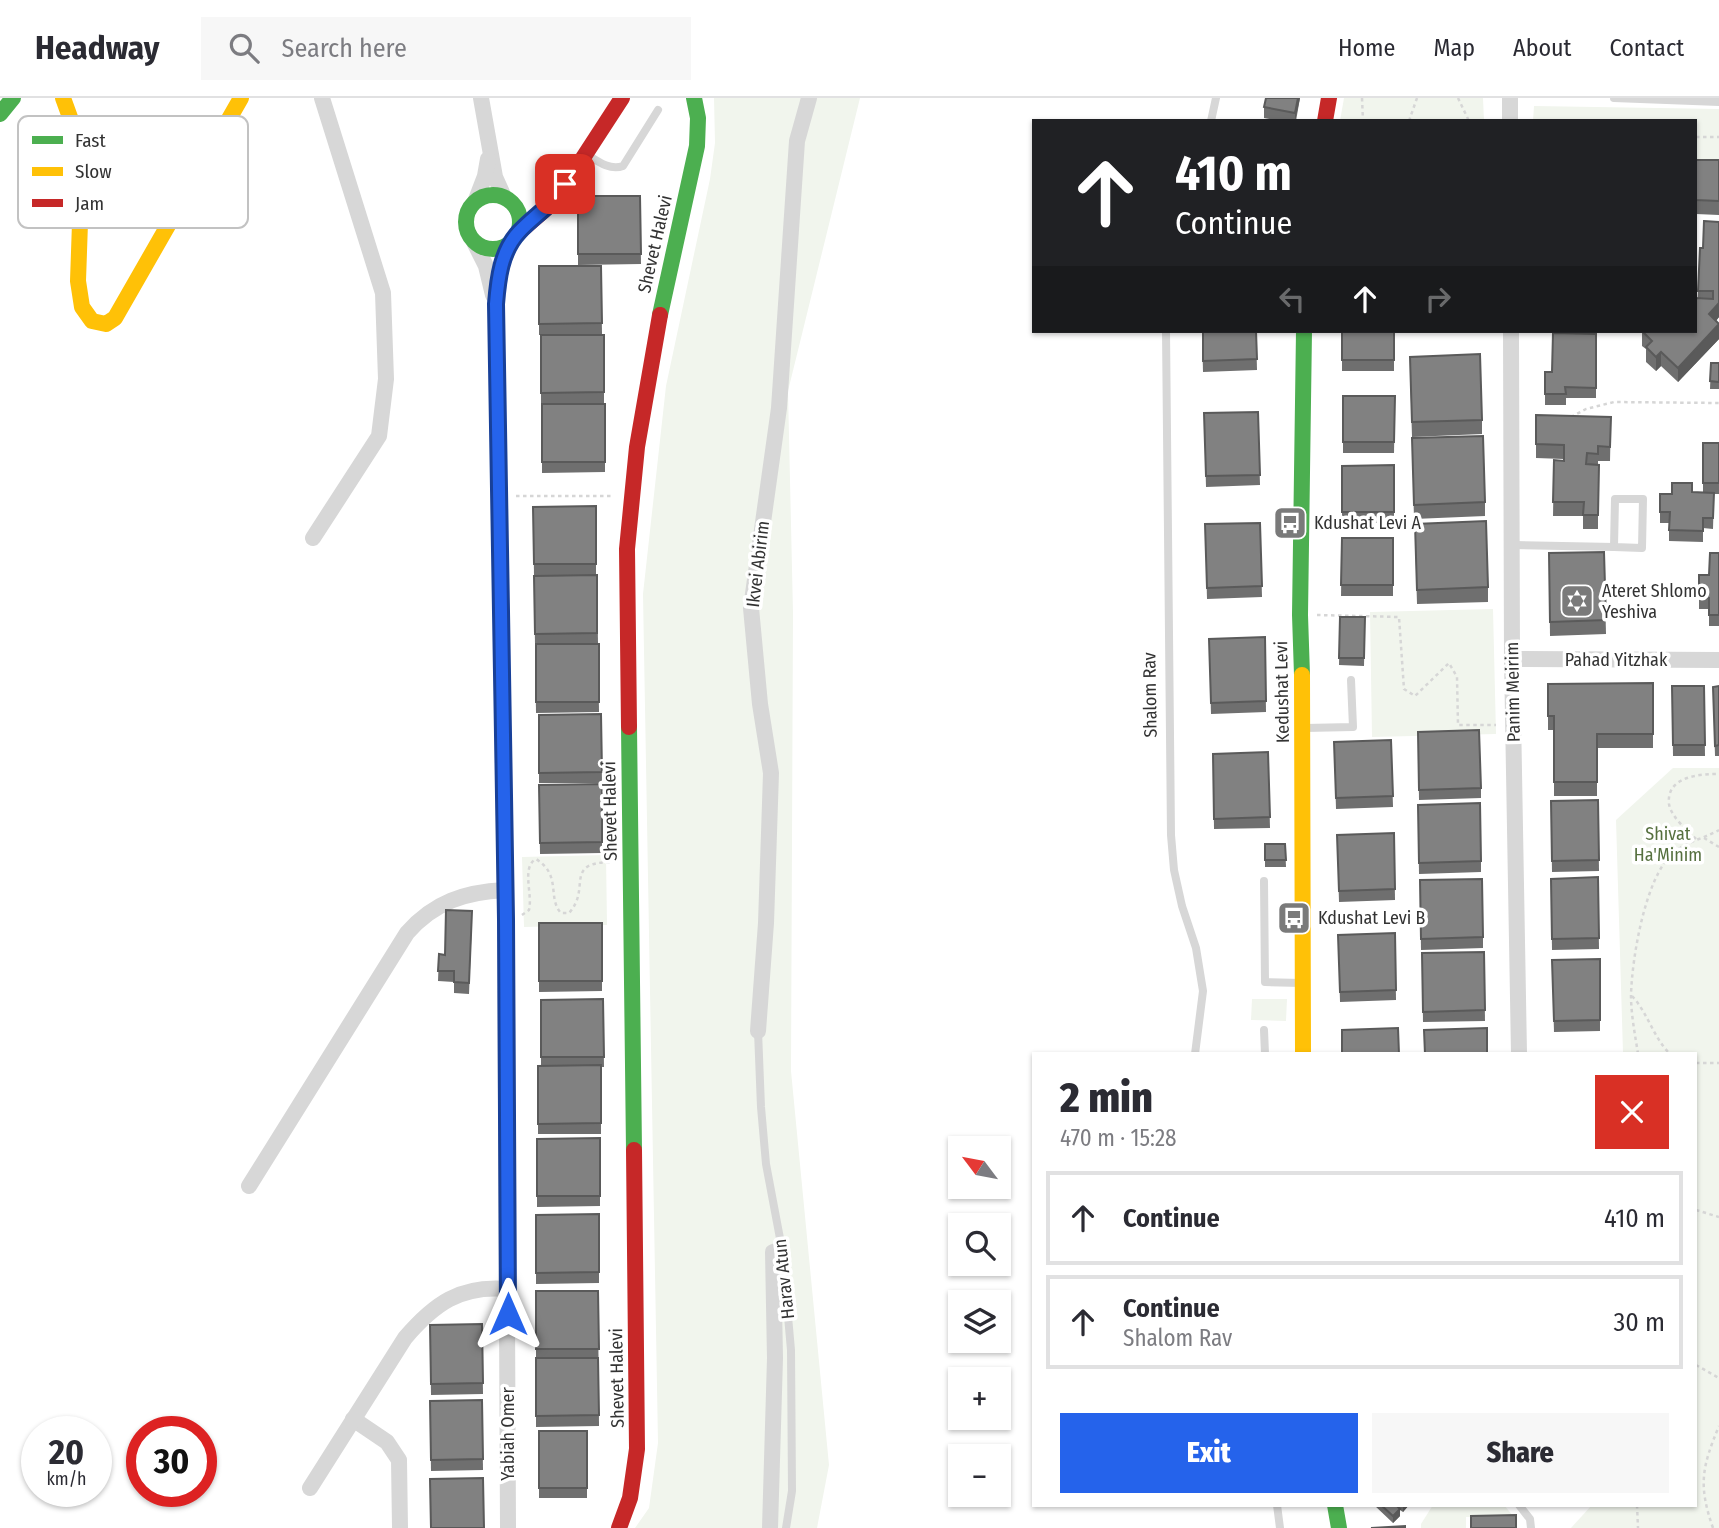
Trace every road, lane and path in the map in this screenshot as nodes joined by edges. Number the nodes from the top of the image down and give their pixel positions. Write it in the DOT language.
graph roads {
  1 [pos="13,98"];
  2 [pos="63,98"];
  3 [pos="241,98"];
  4 [pos="322,98"];
  5 [pos="481,98"];
  6 [pos="622,98"];
  7 [pos="694,98"];
  8 [pos="809,98"];
  9 [pos="1216,98"];
  10 [pos="1329,98"];
  11 [pos="1362,98"];
  12 [pos="1417,98"];
  13 [pos="1510,98"];
  14 [pos="1614,98"];
  15 [pos="1457,99"];
  16 [pos="1719,102"];
  17 [pos="658,110"];
  18 [pos="0,114"];
  19 [pos="70,116"];
  20 [pos="231,116"];
  21 [pos="1211,119"];
  22 [pos="1325,119"];
  23 [pos="1363,119"];
  24 [pos="1410,119"];
  25 [pos="1468,119"];
  26 [pos="1510,119"];
  27 [pos="1697,137"];
  28 [pos="1719,137"];
  29 [pos="490,146"];
  30 [pos="586,154"];
  31 [pos="565,184"];
  32 [pos="508,199"];
  33 [pos="475,201"];
  34 [pos="80,228"];
  35 [pos="167,228"];
  36 [pos="514,238"];
  37 [pos="474,242"];
  38 [pos="496,304"];
  39 [pos="1166,333"];
  40 [pos="1304,333"];
  41 [pos="1511,333"];
  42 [pos="1719,403"];
  43 [pos="1571,417"];
  44 [pos="499,496"];
  45 [pos="631,496"];
  46 [pos="313,538"];
  47 [pos="1512,545"];
  48 [pos="1614,547"];
  49 [pos="1300,615"];
  50 [pos="1512,659"];
  51 [pos="1719,660"];
  52 [pos="1351,680"];
  53 [pos="1513,725"];
  54 [pos="1303,728"];
  55 [pos="1719,774"];
  56 [pos="1719,830"];
  57 [pos="1704,838"];
  58 [pos="1696,839"];
  59 [pos="1719,847"];
  60 [pos="629,863"];
  61 [pos="1264,881"];
  62 [pos="505,890"];
  63 [pos="506,919"];
  64 [pos="1301,984"];
  65 [pos="1631,995"];
  66 [pos="1264,1030"];
  67 [pos="758,1031"];
  68 [pos="1195,1052"];
  69 [pos="1265,1052"];
  70 [pos="1303,1052"];
  71 [pos="1519,1052"];
  72 [pos="1638,1052"];
  73 [pos="1668,1052"];
  74 [pos="1697,1063"];
  75 [pos="1719,1063"];
  76 [pos="249,1186"];
  77 [pos="1697,1210"];
  78 [pos="1719,1217"];
  79 [pos="782,1249"];
  80 [pos="507,1289"];
  81 [pos="1697,1365"];
  82 [pos="1719,1378"];
  83 [pos="353,1419"];
  84 [pos="1719,1426"];
  85 [pos="310,1488"];
  86 [pos="1277,1507"];
  87 [pos="1335,1507"];
  88 [pos="1521,1507"];
  89 [pos="1637,1507"];
  90 [pos="400,1528"];
  91 [pos="508,1528"];
  92 [pos="619,1528"];
  93 [pos="769,1528"];
  94 [pos="786,1528"];
  95 [pos="1280,1528"];
  96 [pos="1339,1528"];
  97 [pos="1531,1528"];
  98 [pos="1638,1528"];
  99 [pos="1713,1528"];
  1 -- 18 [label="street"];
  2 -- 19 [label="street"];
  3 -- 20 [label="street"];
  4 -- 46 [label="street"];
  5 -- 29 [label="street"];
  6 -- 30 [label="street"];
  7 -- 45 [label="street, Shevet Halevi"];
  8 -- 67 [label="street, Ikvei Abirim"];
  9 -- 21 [label="lane"];
  10 -- 22 [label="street"];
  11 -- 23 [label="path"];
  12 -- 24 [label="path"];
  13 -- 26 [label="street"];
  14 -- 16 [label="lane"];
  15 -- 25 [label="path"];
  17 -- 30 [label="lane"];
  27 -- 28 [label="path"];
  29 -- 32 [label="street"];
  29 -- 33 [label="street"];
  30 -- 31 [label="street"];
  31 -- 32 [label="street"];
  31 -- 36 [label="street"];
  32 -- 33 [label="street"];
  32 -- 36 [label="street"];
  33 -- 37 [label="street"];
  34 -- 35 [label="street"];
  36 -- 37 [label="street"];
  36 -- 38 [label="street"];
  37 -- 38 [label="street"];
  38 -- 44 [label="street, Yabiah Omer"];
  39 -- 68 [label="lane, Shalom Rav"];
  40 -- 49 [label="street, Kedushat Levi"];
  41 -- 47 [label="street, Panim Meirim"];
  42 -- 43 [label="path"];
  44 -- 45 [label="path"];
  44 -- 62 [label="street, Yabiah Omer"];
  45 -- 60 [label="street, Shevet Halevi"];
  47 -- 48 [label="lane"];
  47 -- 50 [label="street, Panim Meirim"];
  48 -- 48 [label="lane"];
  49 -- 53 [label="path"];
  49 -- 54 [label="street, Kedushat Levi"];
  50 -- 51 [label="street, Pahad Yitzhak"];
  50 -- 53 [label="street, Panim Meirim"];
  52 -- 54 [label="lane"];
  53 -- 71 [label="street, Panim Meirim"];
  54 -- 64 [label="street, Kedushat Levi"];
  55 -- 58 [label="path"];
  56 -- 57 [label="path"];
  57 -- 58 [label="path"];
  57 -- 59 [label="path"];
  58 -- 65 [label="path"];
  60 -- 63 [label="path"];
  60 -- 92 [label="street, Shevet Halevi"];
  61 -- 64 [label="lane"];
  62 -- 63 [label="street, Yabiah Omer"];
  62 -- 76 [label="street"];
  63 -- 80 [label="street, Yabiah Omer"];
  64 -- 70 [label="street, Kedushat Levi"];
  65 -- 72 [label="path"];
  65 -- 73 [label="path"];
  66 -- 69 [label="lane"];
  67 -- 79 [label="lane, Harav Atun"];
  74 -- 75 [label="path"];
  77 -- 78 [label="path"];
  79 -- 93 [label="street"];
  79 -- 94 [label="lane, Harav Atun"];
  80 -- 83 [label="street"];
  80 -- 91 [label="street, Yabiah Omer"];
  81 -- 82 [label="path"];
  83 -- 85 [label="street"];
  83 -- 90 [label="street"];
  84 -- 99 [label="path"];
  86 -- 95 [label="lane"];
  87 -- 96 [label="street"];
  88 -- 97 [label="lane"];
  89 -- 98 [label="path"];
}
